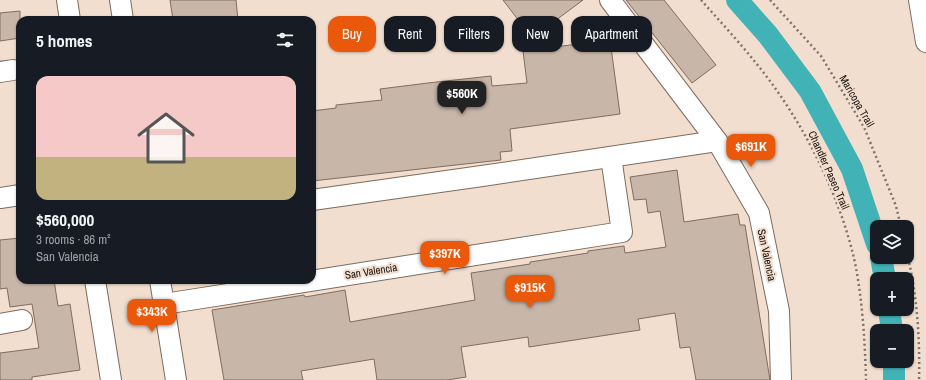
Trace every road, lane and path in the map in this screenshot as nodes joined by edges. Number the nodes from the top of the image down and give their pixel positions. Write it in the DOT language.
graph roads {
  1 [pos="67,0"];
  2 [pos="120,0"];
  3 [pos="610,0"];
  4 [pos="701,0"];
  5 [pos="770,0"];
  6 [pos="919,0"];
  7 [pos="69,16"];
  8 [pos="122,16"];
  9 [pos="926,42"];
  10 [pos="717,141"];
  11 [pos="611,157"];
  12 [pos="16,196"];
  13 [pos="0,198"];
  14 [pos="316,199"];
  15 [pos="899,220"];
  16 [pos="909,264"];
  17 [pos="316,280"];
  18 [pos="97,284"];
  19 [pos="161,284"];
  20 [pos="291,284"];
  21 [pos="164,304"];
  22 [pos="22,320"];
  23 [pos="0,324"];
  24 [pos="110,380"];
  25 [pos="176,380"];
  26 [pos="781,380"];
  27 [pos="866,380"];
  28 [pos="919,380"];
  1 -- 7 [label="street"];
  2 -- 8 [label="street"];
  3 -- 10 [label="street, San Valencia"];
  4 -- 27 [label="path, Chandler Paseo Trail"];
  5 -- 15 [label="path, Maricopa Trail"];
  6 -- 9 [label="street"];
  10 -- 11 [label="street"];
  10 -- 26 [label="street, San Valencia"];
  11 -- 14 [label="street"];
  11 -- 17 [label="street, San Valencia"];
  12 -- 13 [label="street"];
  16 -- 28 [label="path"];
  18 -- 24 [label="street"];
  19 -- 21 [label="street"];
  20 -- 21 [label="street, San Valencia"];
  21 -- 25 [label="street"];
  22 -- 23 [label="street"];
}
